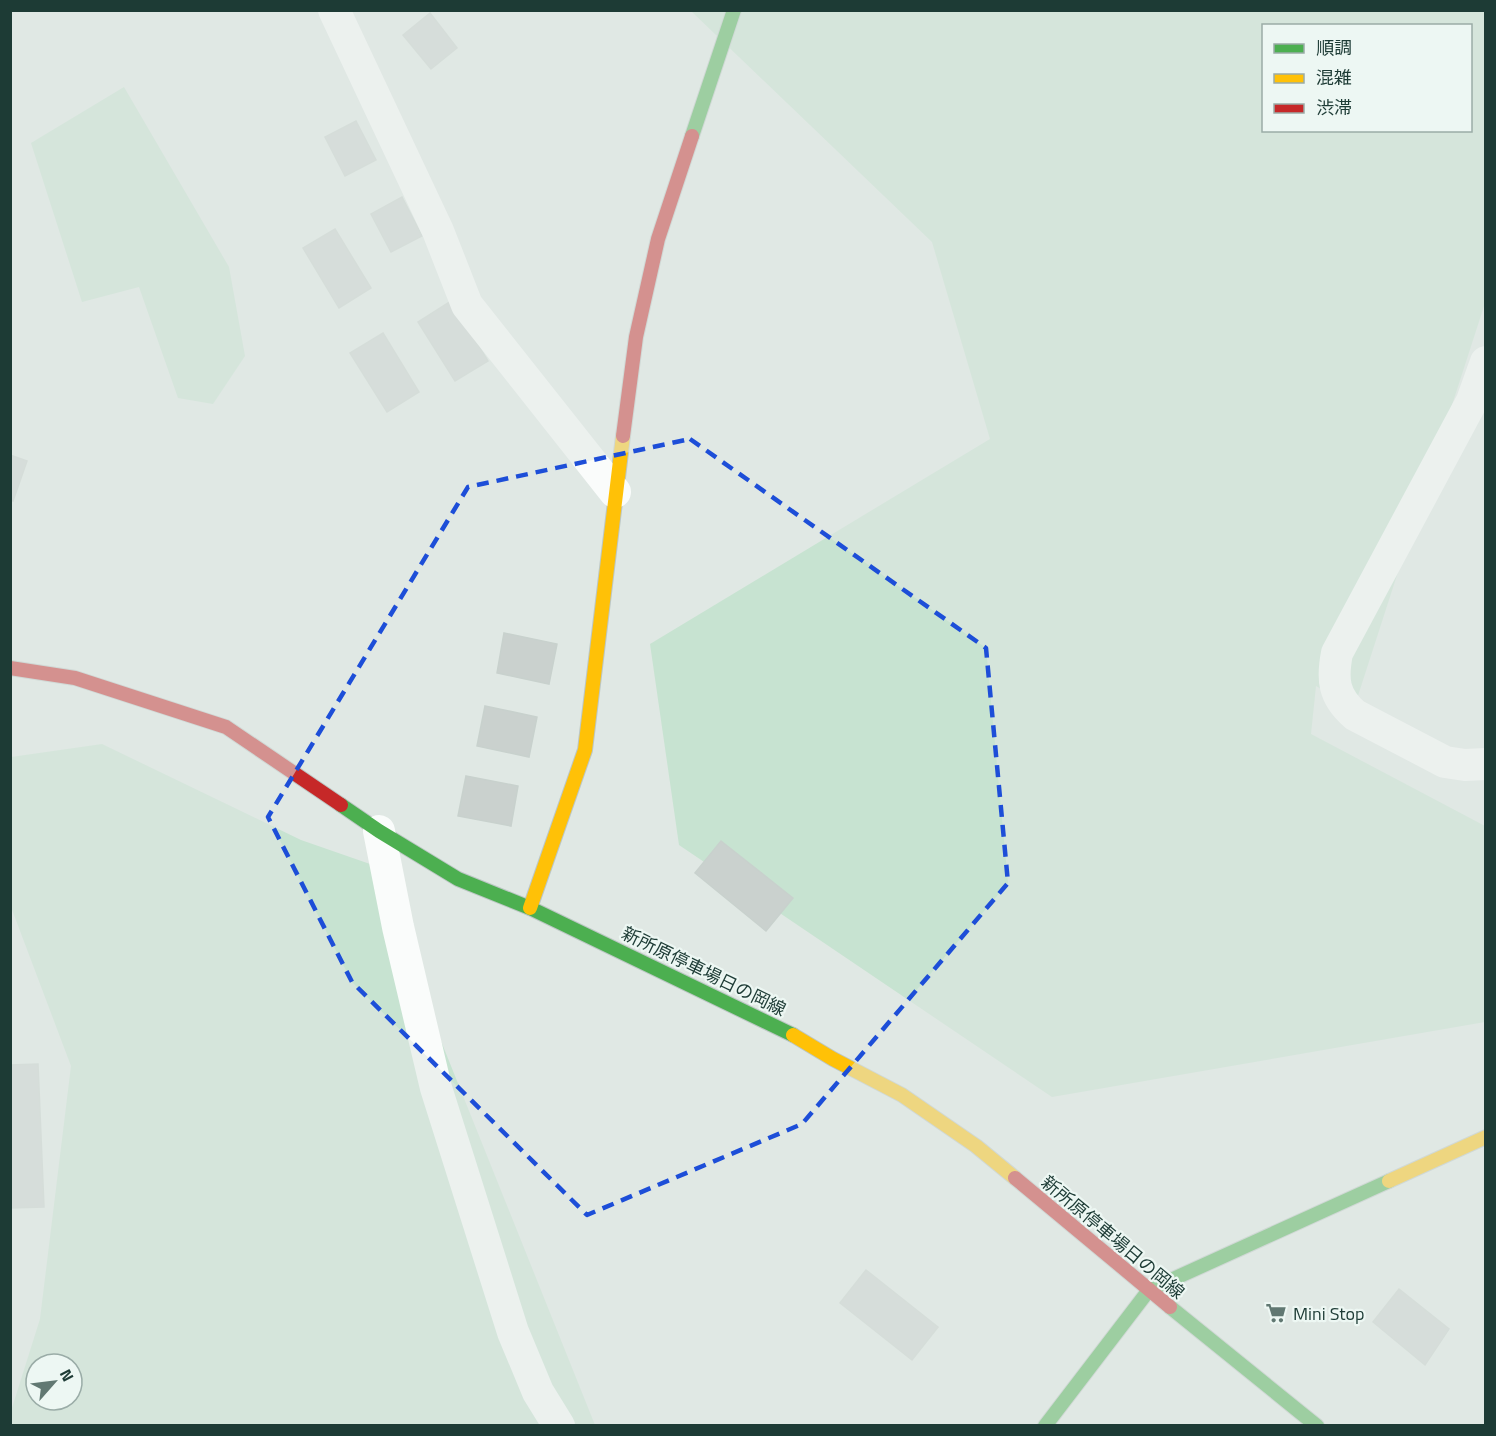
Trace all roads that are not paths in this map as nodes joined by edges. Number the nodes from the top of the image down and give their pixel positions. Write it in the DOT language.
graph roads {
  1 [pos="334,10"];
  2 [pos="734,10"];
  3 [pos="1485,362"];
  4 [pos="615,492"];
  5 [pos="10,668"];
  6 [pos="1485,764"];
  7 [pos="379,831"];
  8 [pos="530,908"];
  9 [pos="1485,1137"];
  10 [pos="1149,1290"];
  11 [pos="559,1425"];
  12 [pos="1045,1425"];
  13 [pos="1317,1425"];
  1 -- 4 [label="street"];
  2 -- 4 [label="main road"];
  3 -- 6 [label="street"];
  4 -- 8 [label="main road"];
  5 -- 7 [label="main road, 新所原停車場日の岡線"];
  7 -- 8 [label="main road, 新所原停車場日の岡線"];
  7 -- 11 [label="street"];
  8 -- 10 [label="main road, 新所原停車場日の岡線"];
  9 -- 10 [label="main road"];
  10 -- 12 [label="main road"];
  10 -- 13 [label="main road, 新所原停車場日の岡線"];
}
